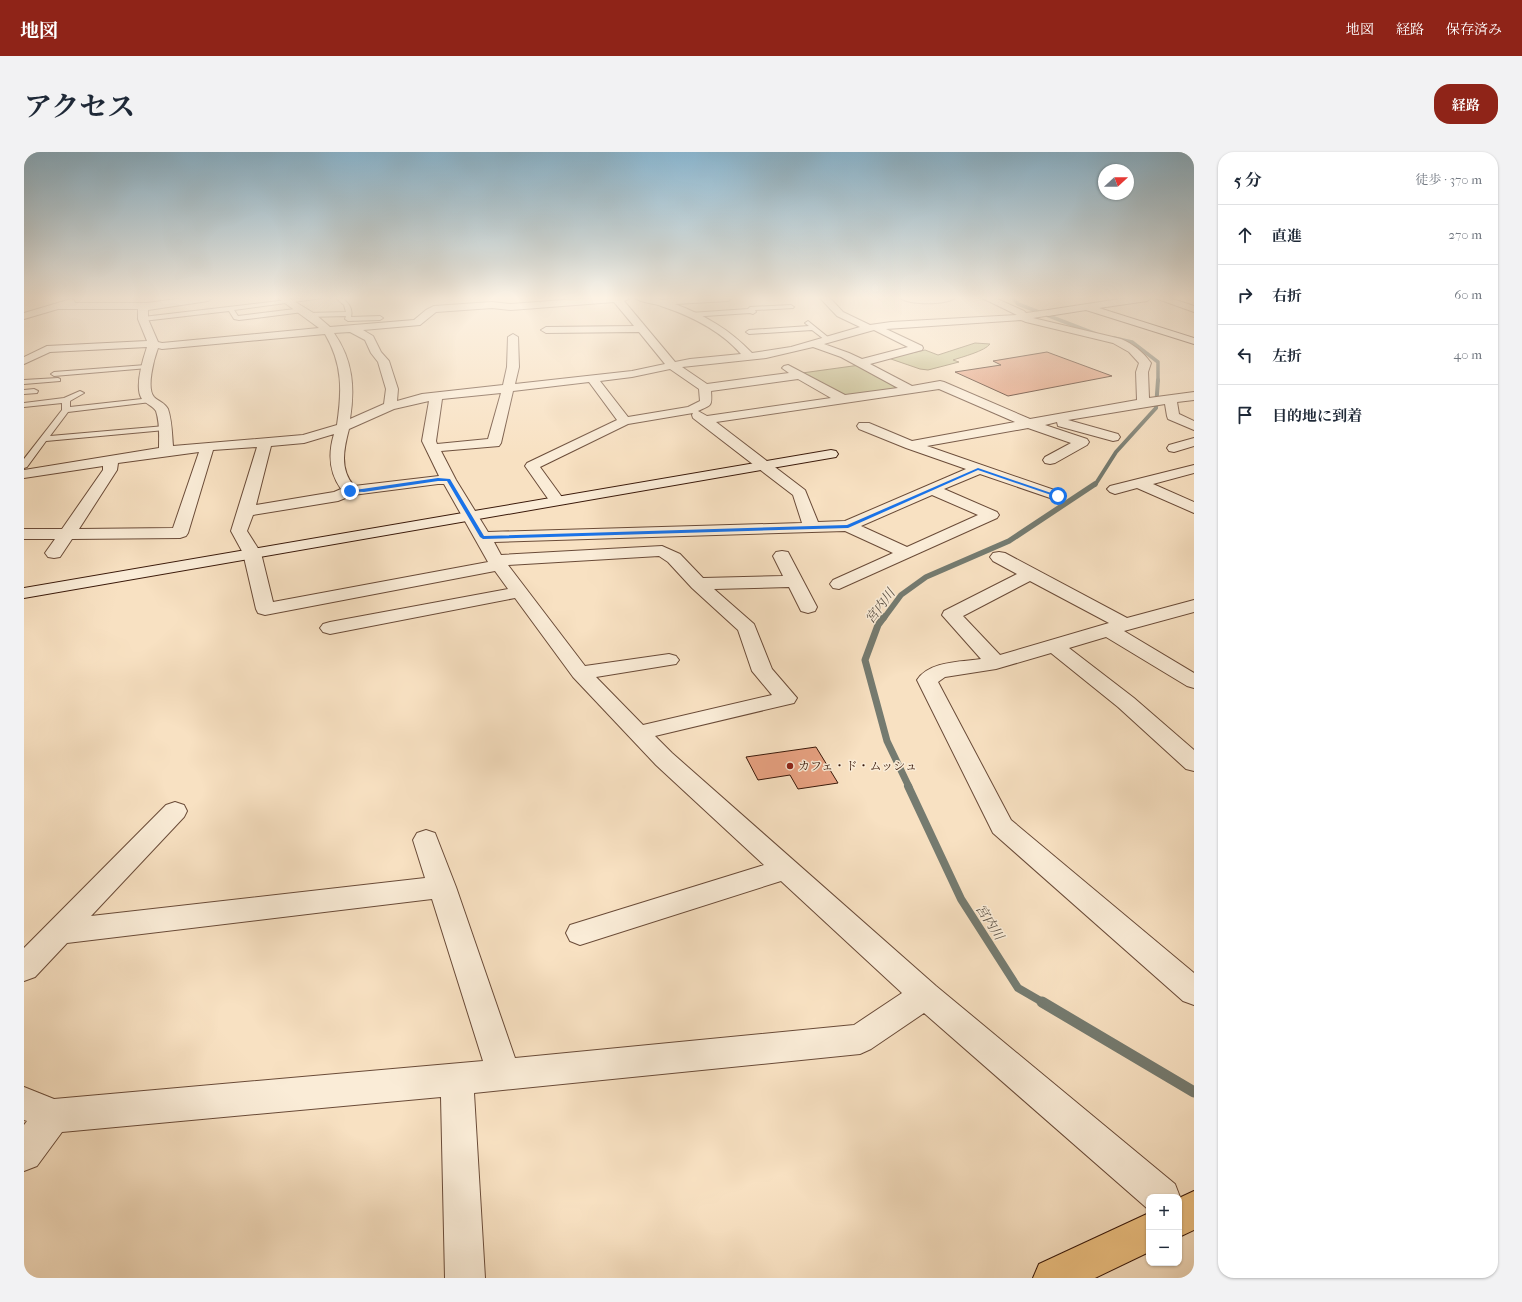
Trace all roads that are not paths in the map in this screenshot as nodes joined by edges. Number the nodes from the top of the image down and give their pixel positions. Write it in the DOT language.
graph roads {
  1 [pos="46,351"];
  2 [pos="152,351"];
  3 [pos="338,351"];
  4 [pos="375,351"];
  5 [pos="513,351"];
  6 [pos="659,351"];
  7 [pos="744,351"];
  8 [pos="785,351"];
  9 [pos="831,351"];
  10 [pos="908,351"];
  11 [pos="1132,351"];
  12 [pos="766,355"];
  13 [pos="750,357"];
  14 [pos="24,361"];
  15 [pos="860,363"];
  16 [pos="672,366"];
  17 [pos="146,367"];
  18 [pos="800,375"];
  19 [pos="592,379"];
  20 [pos="24,382"];
  21 [pos="705,388"];
  22 [pos="507,389"];
  23 [pos="912,390"];
  24 [pos="34,391"];
  25 [pos="24,392"];
  26 [pos="80,393"];
  27 [pos="1194,396"];
  28 [pos="436,397"];
  29 [pos="66,400"];
  30 [pos="151,400"];
  31 [pos="844,400"];
  32 [pos="1171,400"];
  33 [pos="1143,403"];
  34 [pos="24,405"];
  35 [pos="390,406"];
  36 [pos="66,410"];
  37 [pos="691,410"];
  38 [pos="624,420"];
  39 [pos="705,420"];
  40 [pos="1055,420"];
  41 [pos="1030,424"];
  42 [pos="864,426"];
  43 [pos="1194,426"];
  44 [pos="343,427"];
  45 [pos="165,428"];
  46 [pos="1113,437"];
  47 [pos="45,439"];
  48 [pos="264,442"];
  49 [pos="1194,442"];
  50 [pos="911,445"];
  51 [pos="207,447"];
  52 [pos="433,448"];
  53 [pos="1174,448"];
  54 [pos="166,452"];
  55 [pos="831,454"];
  56 [pos="110,460"];
  57 [pos="1050,461"];
  58 [pos="24,465"];
  59 [pos="765,466"];
  60 [pos="978,469"];
  61 [pos="1194,469"];
  62 [pos="24,474"];
  63 [pos="449,480"];
  64 [pos="1139,483"];
  65 [pos="1115,489"];
  66 [pos="931,490"];
  67 [pos="350,491"];
  68 [pos="1058,496"];
  69 [pos="556,500"];
  70 [pos="246,510"];
  71 [pos="470,516"];
  72 [pos="1193,516"];
  73 [pos="848,526"];
  74 [pos="812,527"];
  75 [pos="68,532"];
  76 [pos="24,534"];
  77 [pos="483,537"];
  78 [pos="54,553"];
  79 [pos="252,553"];
  80 [pos="906,553"];
  81 [pos="782,556"];
  82 [pos="999,557"];
  83 [pos="497,562"];
  84 [pos="1030,574"];
  85 [pos="795,581"];
  86 [pos="698,584"];
  87 [pos="839,584"];
  88 [pos="518,592"];
  89 [pos="24,593"];
  90 [pos="1194,606"];
  91 [pos="808,607"];
  92 [pos="1118,627"];
  93 [pos="330,628"];
  94 [pos="1054,646"];
  95 [pos="669,660"];
  96 [pos="996,664"];
  97 [pos="580,673"];
  98 [pos="1194,682"];
  99 [pos="638,733"];
  100 [pos="1194,763"];
  101 [pos="175,811"];
  102 [pos="426,840"];
  103 [pos="786,869"];
  104 [pos="442,887"];
  105 [pos="58,932"];
  106 [pos="580,933"];
  107 [pos="24,968"];
  108 [pos="1194,992"];
  109 [pos="925,995"];
  110 [pos="504,1075"];
  111 [pos="457,1079"];
  112 [pos="38,1110"];
  113 [pos="24,1153"];
  114 [pos="1161,1194"];
  115 [pos="1146,1233"];
  116 [pos="465,1278"];
  117 [pos="1053,1278"];
  1 -- 14 [label="street"];
  2 -- 17 [label="street"];
  3 -- 44 [label="street"];
  4 -- 35 [label="street"];
  5 -- 22 [label="street"];
  6 -- 16 [label="street"];
  7 -- 13 [label="street"];
  8 -- 12 [label="street"];
  9 -- 15 [label="street"];
  10 -- 15 [label="street"];
  11 -- 33 [label="street"];
  12 -- 13 [label="street"];
  12 -- 18 [label="street"];
  13 -- 16 [label="street"];
  15 -- 23 [label="street"];
  16 -- 19 [label="street"];
  16 -- 21 [label="street"];
  17 -- 20 [label="lane"];
  17 -- 30 [label="street"];
  18 -- 21 [label="street"];
  18 -- 31 [label="street"];
  19 -- 22 [label="street"];
  19 -- 38 [label="street"];
  21 -- 37 [label="street"];
  22 -- 28 [label="street"];
  22 -- 52 [label="street"];
  23 -- 31 [label="street"];
  23 -- 41 [label="street"];
  24 -- 25 [label="lane"];
  26 -- 29 [label="lane"];
  27 -- 32 [label="street"];
  28 -- 35 [label="street"];
  28 -- 52 [label="street"];
  29 -- 34 [label="lane"];
  29 -- 36 [label="lane"];
  30 -- 36 [label="lane"];
  30 -- 45 [label="street"];
  31 -- 39 [label="street"];
  32 -- 33 [label="street"];
  32 -- 43 [label="street"];
  33 -- 40 [label="street"];
  35 -- 44 [label="street"];
  36 -- 47 [label="lane"];
  37 -- 38 [label="street"];
  37 -- 39 [label="street"];
  38 -- 69 [label="street"];
  39 -- 59 [label="street"];
  40 -- 41 [label="street"];
  40 -- 46 [label="street"];
  41 -- 50 [label="street"];
  41 -- 57 [label="street"];
  42 -- 50 [label="street"];
  44 -- 48 [label="street"];
  44 -- 67 [label="street"];
  45 -- 47 [label="lane"];
  45 -- 54 [label="street"];
  47 -- 58 [label="lane"];
  48 -- 51 [label="street"];
  48 -- 70 [label="street"];
  49 -- 53 [label="street"];
  50 -- 60 [label="street"];
  51 -- 54 [label="street"];
  51 -- 75 [label="street"];
  52 -- 63 [label="street"];
  54 -- 56 [label="street"];
  55 -- 59 [label="street"];
  56 -- 62 [label="street"];
  56 -- 75 [label="street"];
  59 -- 69 [label="street"];
  59 -- 74 [label="street"];
  60 -- 66 [label="street"];
  60 -- 68 [label="street"];
  61 -- 64 [label="street"];
  63 -- 67 [label="street"];
  63 -- 71 [label="street"];
  64 -- 65 [label="street"];
  64 -- 72 [label="street"];
  66 -- 73 [label="street"];
  66 -- 80 [label="street"];
  67 -- 70 [label="street"];
  69 -- 71 [label="street"];
  70 -- 79 [label="street"];
  71 -- 77 [label="street"];
  71 -- 79 [label="street"];
  73 -- 74 [label="street"];
  73 -- 80 [label="street"];
  74 -- 77 [label="street"];
  75 -- 76 [label="street"];
  75 -- 78 [label="street"];
  77 -- 83 [label="street"];
  79 -- 83 [label="street"];
  79 -- 89 [label="street"];
  80 -- 87 [label="street"];
  81 -- 85 [label="street"];
  82 -- 84 [label="street"];
  83 -- 86 [label="street"];
  83 -- 88 [label="street"];
  84 -- 92 [label="street"];
  84 -- 96 [label="street"];
  85 -- 86 [label="street"];
  85 -- 91 [label="street"];
  86 -- 99 [label="street"];
  88 -- 93 [label="street"];
  88 -- 97 [label="street"];
  90 -- 92 [label="street"];
  92 -- 94 [label="street"];
  92 -- 98 [label="street"];
  94 -- 96 [label="street"];
  94 -- 100 [label="street"];
  95 -- 97 [label="street"];
  96 -- 108 [label="street"];
  97 -- 99 [label="street"];
  99 -- 103 [label="street"];
  101 -- 105 [label="street"];
  102 -- 104 [label="street"];
  103 -- 106 [label="street"];
  103 -- 109 [label="street"];
  104 -- 105 [label="street"];
  104 -- 110 [label="street"];
  105 -- 107 [label="street"];
  109 -- 110 [label="street"];
  109 -- 114 [label="street"];
  110 -- 111 [label="street"];
  111 -- 112 [label="street"];
  111 -- 116 [label="street"];
  112 -- 113 [label="street"];
  115 -- 117 [label="main road"];
}
